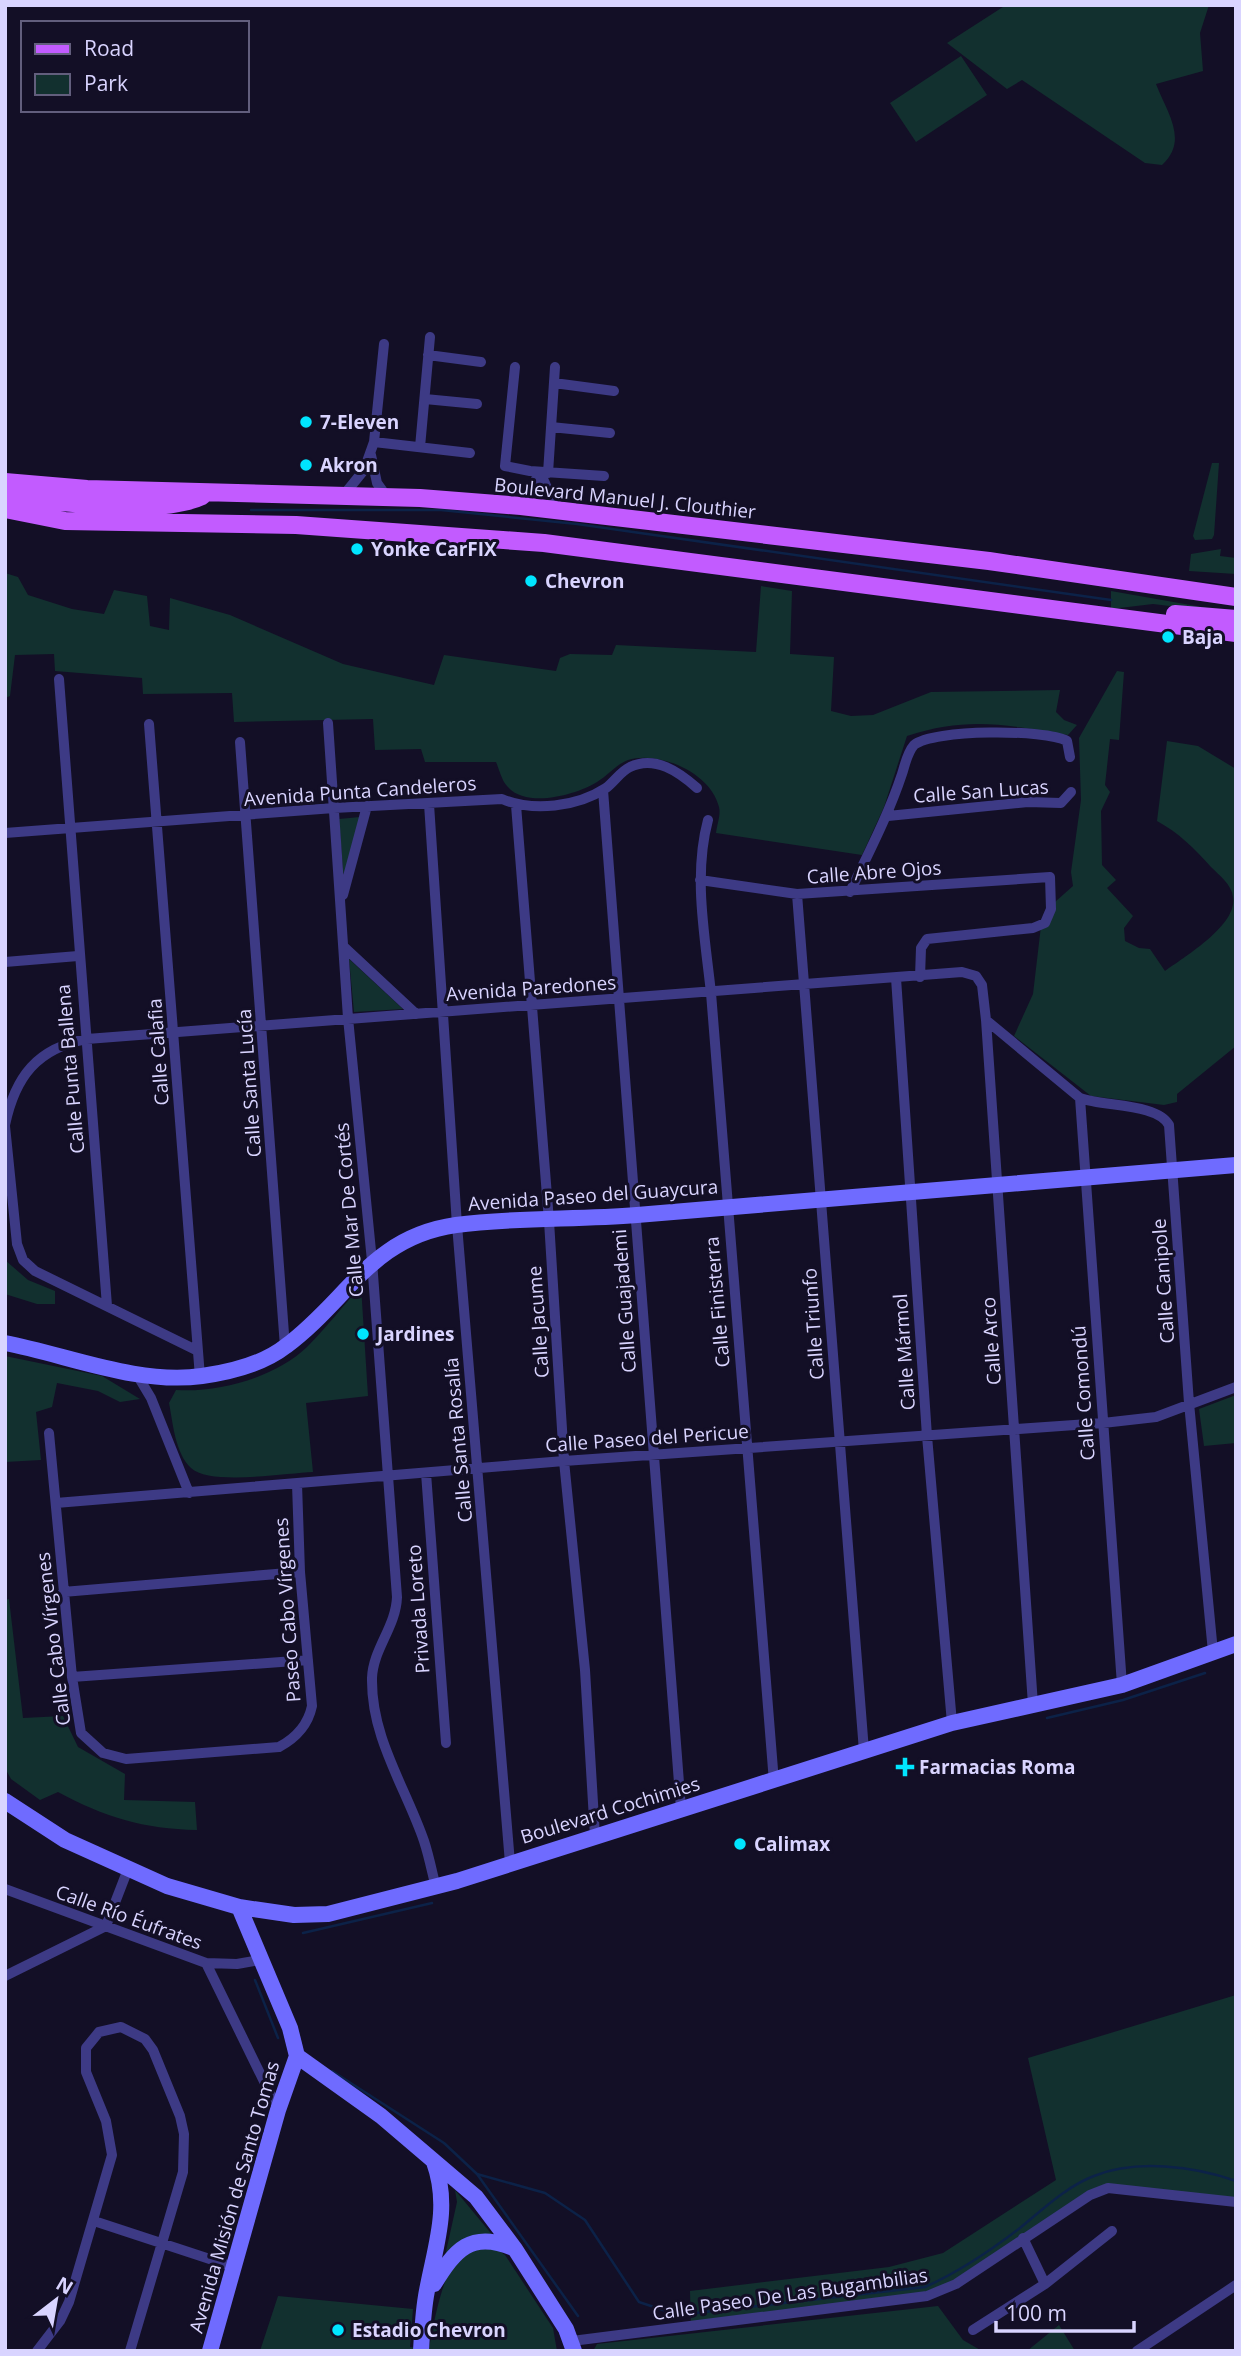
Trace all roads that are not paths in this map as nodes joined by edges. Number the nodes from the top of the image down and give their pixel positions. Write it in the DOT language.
graph roads {
  1 [pos="430,337"];
  2 [pos="384,345"];
  3 [pos="428,355"];
  4 [pos="481,362"];
  5 [pos="515,367"];
  6 [pos="555,367"];
  7 [pos="554,383"];
  8 [pos="614,391"];
  9 [pos="425,400"];
  10 [pos="477,404"];
  11 [pos="551,427"];
  12 [pos="610,433"];
  13 [pos="372,447"];
  14 [pos="419,447"];
  15 [pos="470,453"];
  16 [pos="544,473"];
  17 [pos="604,476"];
  18 [pos="5,482"];
  19 [pos="215,491"];
  20 [pos="343,496"];
  21 [pos="387,497"];
  22 [pos="5,499"];
  23 [pos="521,506"];
  24 [pos="5,509"];
  25 [pos="558,510"];
  26 [pos="5,521"];
  27 [pos="65,521"];
  28 [pos="1236,588"];
  29 [pos="1203,590"];
  30 [pos="1236,597"];
  31 [pos="1133,619"];
  32 [pos="1236,619"];
  33 [pos="1236,633"];
  34 [pos="59,679"];
  35 [pos="328,723"];
  36 [pos="149,724"];
  37 [pos="240,742"];
  38 [pos="1070,757"];
  39 [pos="697,788"];
  40 [pos="603,790"];
  41 [pos="1071,792"];
  42 [pos="429,804"];
  43 [pos="516,805"];
  44 [pos="367,806"];
  45 [pos="334,808"];
  46 [pos="888,816"];
  47 [pos="245,817"];
  48 [pos="708,820"];
  49 [pos="156,822"];
  50 [pos="68,829"];
  51 [pos="5,833"];
  52 [pos="700,880"];
  53 [pos="850,892"];
  54 [pos="797,894"];
  55 [pos="341,904"];
  56 [pos="344,947"];
  57 [pos="78,956"];
  58 [pos="5,962"];
  59 [pos="976,976"];
  60 [pos="920,977"];
  61 [pos="896,978"];
  62 [pos="804,986"];
  63 [pos="712,993"];
  64 [pos="620,999"];
  65 [pos="530,1006"];
  66 [pos="445,1013"];
  67 [pos="416,1014"];
  68 [pos="348,1018"];
  69 [pos="986,1020"];
  70 [pos="262,1026"];
  71 [pos="174,1033"];
  72 [pos="87,1039"];
  73 [pos="1080,1098"];
  74 [pos="5,1126"];
  75 [pos="1236,1166"];
  76 [pos="1173,1171"];
  77 [pos="1085,1178"];
  78 [pos="996,1185"];
  79 [pos="911,1192"];
  80 [pos="823,1199"];
  81 [pos="726,1207"];
  82 [pos="635,1215"];
  83 [pos="549,1221"];
  84 [pos="457,1225"];
  85 [pos="372,1261"];
  86 [pos="107,1306"];
  87 [pos="5,1343"];
  88 [pos="285,1347"];
  89 [pos="198,1351"];
  90 [pos="135,1373"];
  91 [pos="200,1377"];
  92 [pos="1236,1387"];
  93 [pos="1189,1403"];
  94 [pos="1102,1423"];
  95 [pos="1015,1430"];
  96 [pos="49,1433"];
  97 [pos="928,1436"];
  98 [pos="838,1442"];
  99 [pos="746,1448"];
  100 [pos="654,1454"];
  101 [pos="564,1461"];
  102 [pos="479,1469"];
  103 [pos="426,1473"];
  104 [pos="388,1476"];
  105 [pos="297,1484"];
  106 [pos="189,1493"];
  107 [pos="56,1503"];
  108 [pos="300,1573"];
  109 [pos="63,1592"];
  110 [pos="1236,1644"];
  111 [pos="1213,1652"];
  112 [pos="309,1660"];
  113 [pos="72,1677"];
  114 [pos="1122,1685"];
  115 [pos="1033,1705"];
  116 [pos="952,1723"];
  117 [pos="301,1730"];
  118 [pos="446,1743"];
  119 [pos="864,1751"];
  120 [pos="774,1782"];
  121 [pos="5,1801"];
  122 [pos="681,1809"];
  123 [pos="595,1836"];
  124 [pos="510,1863"];
  125 [pos="128,1869"];
  126 [pos="436,1888"];
  127 [pos="5,1889"];
  128 [pos="239,1908"];
  129 [pos="106,1926"];
  130 [pos="260,1960"];
  131 [pos="206,1964"];
  132 [pos="5,1976"];
  133 [pos="298,2056"];
  134 [pos="278,2110"];
  135 [pos="433,2159"];
  136 [pos="1236,2202"];
  137 [pos="94,2221"];
  138 [pos="1112,2231"];
  139 [pos="1023,2238"];
  140 [pos="162,2243"];
  141 [pos="514,2249"];
  142 [pos="234,2267"];
  143 [pos="1045,2284"];
  144 [pos="1236,2285"];
  145 [pos="427,2295"];
  146 [pos="973,2330"];
  147 [pos="573,2346"];
  148 [pos="37,2351"];
  149 [pos="130,2351"];
  150 [pos="210,2351"];
  151 [pos="421,2351"];
  152 [pos="1137,2351"];
  1 -- 3 [label="street"];
  2 -- 13 [label="street"];
  3 -- 4 [label="street"];
  3 -- 9 [label="street"];
  5 -- 16 [label="street"];
  6 -- 7 [label="street"];
  7 -- 8 [label="street"];
  7 -- 11 [label="street"];
  9 -- 10 [label="street"];
  9 -- 14 [label="street"];
  11 -- 12 [label="street"];
  11 -- 16 [label="street"];
  13 -- 14 [label="street"];
  13 -- 20 [label="street"];
  13 -- 21 [label="street"];
  14 -- 15 [label="street"];
  16 -- 17 [label="street"];
  16 -- 23 [label="street"];
  16 -- 25 [label="street"];
  18 -- 19 [label="main road, Boulevard Manuel J. Clouthier"];
  19 -- 20 [label="main road, Boulevard Manuel J. Clouthier"];
  19 -- 22 [label="main road"];
  20 -- 21 [label="main road, Boulevard Manuel J. Clouthier"];
  21 -- 23 [label="main road, Boulevard Manuel J. Clouthier"];
  23 -- 25 [label="main road, Boulevard Manuel J. Clouthier"];
  24 -- 27 [label="main road"];
  25 -- 29 [label="main road, Boulevard Manuel J. Clouthier"];
  26 -- 27 [label="main road"];
  27 -- 31 [label="main road"];
  28 -- 29 [label="main road"];
  29 -- 30 [label="main road, Boulevard Manuel J. Clouthier"];
  31 -- 32 [label="main road"];
  31 -- 33 [label="main road"];
  34 -- 50 [label="street, Calle Punta Ballena"];
  35 -- 45 [label="street, Calle Mar De Cortés"];
  36 -- 49 [label="street, Calle Calafia"];
  37 -- 47 [label="street, Calle Santa Lucía"];
  38 -- 46 [label="street"];
  39 -- 40 [label="street, Avenida Punta Candeleros"];
  40 -- 43 [label="street, Avenida Punta Candeleros"];
  40 -- 64 [label="street, Calle Guajademi"];
  41 -- 46 [label="street, Calle San Lucas"];
  42 -- 43 [label="street, Avenida Punta Candeleros"];
  42 -- 44 [label="street, Avenida Punta Candeleros"];
  42 -- 66 [label="street, Calle Santa Rosalía"];
  43 -- 65 [label="street, Calle Jacume"];
  44 -- 45 [label="street, Avenida Punta Candeleros"];
  44 -- 55 [label="street"];
  45 -- 47 [label="street, Avenida Punta Candeleros"];
  45 -- 55 [label="street, Calle Mar De Cortés"];
  46 -- 53 [label="street"];
  47 -- 49 [label="street, Avenida Punta Candeleros"];
  47 -- 70 [label="street, Calle Santa Lucía"];
  48 -- 52 [label="street, Calle Finisterra"];
  49 -- 50 [label="street, Avenida Punta Candeleros"];
  49 -- 71 [label="street, Calle Calafia"];
  50 -- 51 [label="street, Avenida Punta Candeleros"];
  50 -- 57 [label="street, Calle Punta Ballena"];
  52 -- 54 [label="street, Calle Abre Ojos"];
  52 -- 63 [label="street, Calle Finisterra"];
  53 -- 54 [label="street, Calle Abre Ojos"];
  53 -- 60 [label="street, Calle Abre Ojos"];
  54 -- 62 [label="street, Calle Triunfo"];
  55 -- 56 [label="street, Calle Mar De Cortés"];
  56 -- 67 [label="street"];
  56 -- 68 [label="street, Calle Mar De Cortés"];
  57 -- 58 [label="street"];
  57 -- 72 [label="street, Calle Punta Ballena"];
  59 -- 60 [label="street, Avenida Paredones"];
  59 -- 69 [label="street, Calle Arco"];
  60 -- 61 [label="street, Avenida Paredones"];
  61 -- 62 [label="street, Avenida Paredones"];
  61 -- 79 [label="street, Calle Mármol"];
  62 -- 63 [label="street, Avenida Paredones"];
  62 -- 80 [label="street, Calle Triunfo"];
  63 -- 64 [label="street, Avenida Paredones"];
  63 -- 81 [label="street, Calle Finisterra"];
  64 -- 65 [label="street, Avenida Paredones"];
  64 -- 82 [label="street, Calle Guajademi"];
  65 -- 66 [label="street, Avenida Paredones"];
  65 -- 83 [label="street, Calle Jacume"];
  66 -- 67 [label="street, Avenida Paredones"];
  66 -- 84 [label="street, Calle Santa Rosalía"];
  67 -- 68 [label="street, Avenida Paredones"];
  68 -- 70 [label="street, Avenida Paredones"];
  68 -- 85 [label="street, Calle Mar De Cortés"];
  69 -- 73 [label="street, Calle Canipole"];
  69 -- 78 [label="street, Calle Arco"];
  70 -- 71 [label="street, Avenida Paredones"];
  70 -- 88 [label="street, Calle Santa Lucía"];
  71 -- 72 [label="street, Avenida Paredones"];
  71 -- 89 [label="street, Calle Calafia"];
  72 -- 74 [label="street, Avenida Paredones"];
  72 -- 86 [label="street, Calle Punta Ballena"];
  73 -- 76 [label="street, Calle Canipole"];
  73 -- 77 [label="street, Calle Comondú"];
  74 -- 86 [label="street"];
  75 -- 76 [label="street, Avenida Paseo del Guaycura"];
  76 -- 77 [label="street, Avenida Paseo del Guaycura"];
  76 -- 93 [label="street, Calle Canipole"];
  77 -- 78 [label="street, Avenida Paseo del Guaycura"];
  77 -- 94 [label="street, Calle Comondú"];
  78 -- 79 [label="street, Avenida Paseo del Guaycura"];
  78 -- 95 [label="street, Calle Arco"];
  79 -- 80 [label="street, Avenida Paseo del Guaycura"];
  79 -- 97 [label="street, Calle Mármol"];
  80 -- 81 [label="street, Avenida Paseo del Guaycura"];
  80 -- 98 [label="street, Calle Triunfo"];
  81 -- 82 [label="street, Avenida Paseo del Guaycura"];
  81 -- 99 [label="street, Calle Finisterra"];
  82 -- 83 [label="street, Avenida Paseo del Guaycura"];
  82 -- 100 [label="street, Calle Guajademi"];
  83 -- 84 [label="street, Avenida Paseo del Guaycura"];
  83 -- 101 [label="street, Calle Jacume"];
  84 -- 85 [label="street, Avenida Paseo del Guaycura"];
  84 -- 102 [label="street, Calle Santa Rosalía"];
  85 -- 88 [label="street, Avenida Paseo del Guaycura"];
  85 -- 104 [label="street, Calle Mar De Cortés"];
  86 -- 89 [label="street"];
  87 -- 90 [label="street, Avenida Paseo del Guaycura"];
  88 -- 91 [label="street, Avenida Paseo del Guaycura"];
  89 -- 91 [label="street, Calle Calafia"];
  90 -- 91 [label="street, Avenida Paseo del Guaycura"];
  90 -- 106 [label="street"];
  92 -- 93 [label="street, Calle Paseo del Pericue"];
  93 -- 94 [label="street, Calle Paseo del Pericue"];
  93 -- 111 [label="street, Calle Canipole"];
  94 -- 95 [label="street, Calle Paseo del Pericue"];
  94 -- 114 [label="street, Calle Comondú"];
  95 -- 97 [label="street, Calle Paseo del Pericue"];
  95 -- 115 [label="street, Calle Arco"];
  96 -- 107 [label="street, Calle Cabo Vírgenes"];
  97 -- 98 [label="street, Calle Paseo del Pericue"];
  97 -- 116 [label="street, Calle Mármol"];
  98 -- 99 [label="street, Calle Paseo del Pericue"];
  98 -- 119 [label="street, Calle Triunfo"];
  99 -- 100 [label="street, Calle Paseo del Pericue"];
  99 -- 120 [label="street, Calle Finisterra"];
  100 -- 101 [label="street, Calle Paseo del Pericue"];
  100 -- 122 [label="street, Calle Guajademi"];
  101 -- 102 [label="street, Calle Paseo del Pericue"];
  101 -- 123 [label="street, Calle Jacume"];
  102 -- 103 [label="street, Calle Paseo del Pericue"];
  102 -- 124 [label="street, Calle Santa Rosalía"];
  103 -- 104 [label="street, Calle Paseo del Pericue"];
  103 -- 118 [label="street, Privada Loreto"];
  104 -- 105 [label="street, Calle Paseo del Pericue"];
  104 -- 126 [label="street, Calle Mar De Cortés"];
  105 -- 106 [label="street, Calle Paseo del Pericue"];
  105 -- 108 [label="street, Paseo Cabo Vírgenes"];
  106 -- 107 [label="street, Calle Paseo del Pericue"];
  107 -- 109 [label="street, Calle Cabo Vírgenes"];
  108 -- 109 [label="street"];
  108 -- 112 [label="street, Paseo Cabo Vírgenes"];
  109 -- 113 [label="street, Calle Cabo Vírgenes"];
  110 -- 111 [label="street, Boulevard Cochimies"];
  111 -- 114 [label="street, Boulevard Cochimies"];
  112 -- 113 [label="street"];
  112 -- 117 [label="street, Paseo Cabo Vírgenes"];
  113 -- 117 [label="street, Calle Cabo Vírgenes"];
  114 -- 115 [label="street, Boulevard Cochimies"];
  115 -- 116 [label="street, Boulevard Cochimies"];
  116 -- 119 [label="street, Boulevard Cochimies"];
  119 -- 120 [label="street, Boulevard Cochimies"];
  120 -- 122 [label="street, Boulevard Cochimies"];
  121 -- 125 [label="street, Boulevard Cochimies"];
  122 -- 123 [label="street, Boulevard Cochimies"];
  123 -- 124 [label="street, Boulevard Cochimies"];
  124 -- 126 [label="street, Boulevard Cochimies"];
  125 -- 128 [label="street, Boulevard Cochimies"];
  125 -- 129 [label="street"];
  126 -- 128 [label="street, Boulevard Cochimies"];
  127 -- 129 [label="street, Calle Río Éufrates"];
  128 -- 130 [label="street"];
  129 -- 131 [label="street, Calle Río Éufrates"];
  129 -- 132 [label="street"];
  130 -- 131 [label="street"];
  130 -- 133 [label="street"];
  131 -- 134 [label="street, Calle Río Éufrates"];
  133 -- 134 [label="street, Avenida Misión de Santo Tomas"];
  133 -- 135 [label="street"];
  134 -- 142 [label="street, Avenida Misión de Santo Tomas"];
  135 -- 141 [label="street"];
  135 -- 145 [label="street"];
  136 -- 139 [label="street, Calle Paseo De Las Bugambilias"];
  137 -- 140 [label="street"];
  137 -- 140 [label="street"];
  137 -- 148 [label="street"];
  138 -- 143 [label="street"];
  139 -- 143 [label="street"];
  139 -- 147 [label="street, Calle Paseo De Las Bugambilias"];
  140 -- 142 [label="street"];
  140 -- 149 [label="street"];
  141 -- 145 [label="street"];
  141 -- 147 [label="street"];
  142 -- 150 [label="street, Avenida Misión de Santo Tomas"];
  143 -- 146 [label="street"];
  144 -- 152 [label="street"];
  145 -- 151 [label="street"];
}
